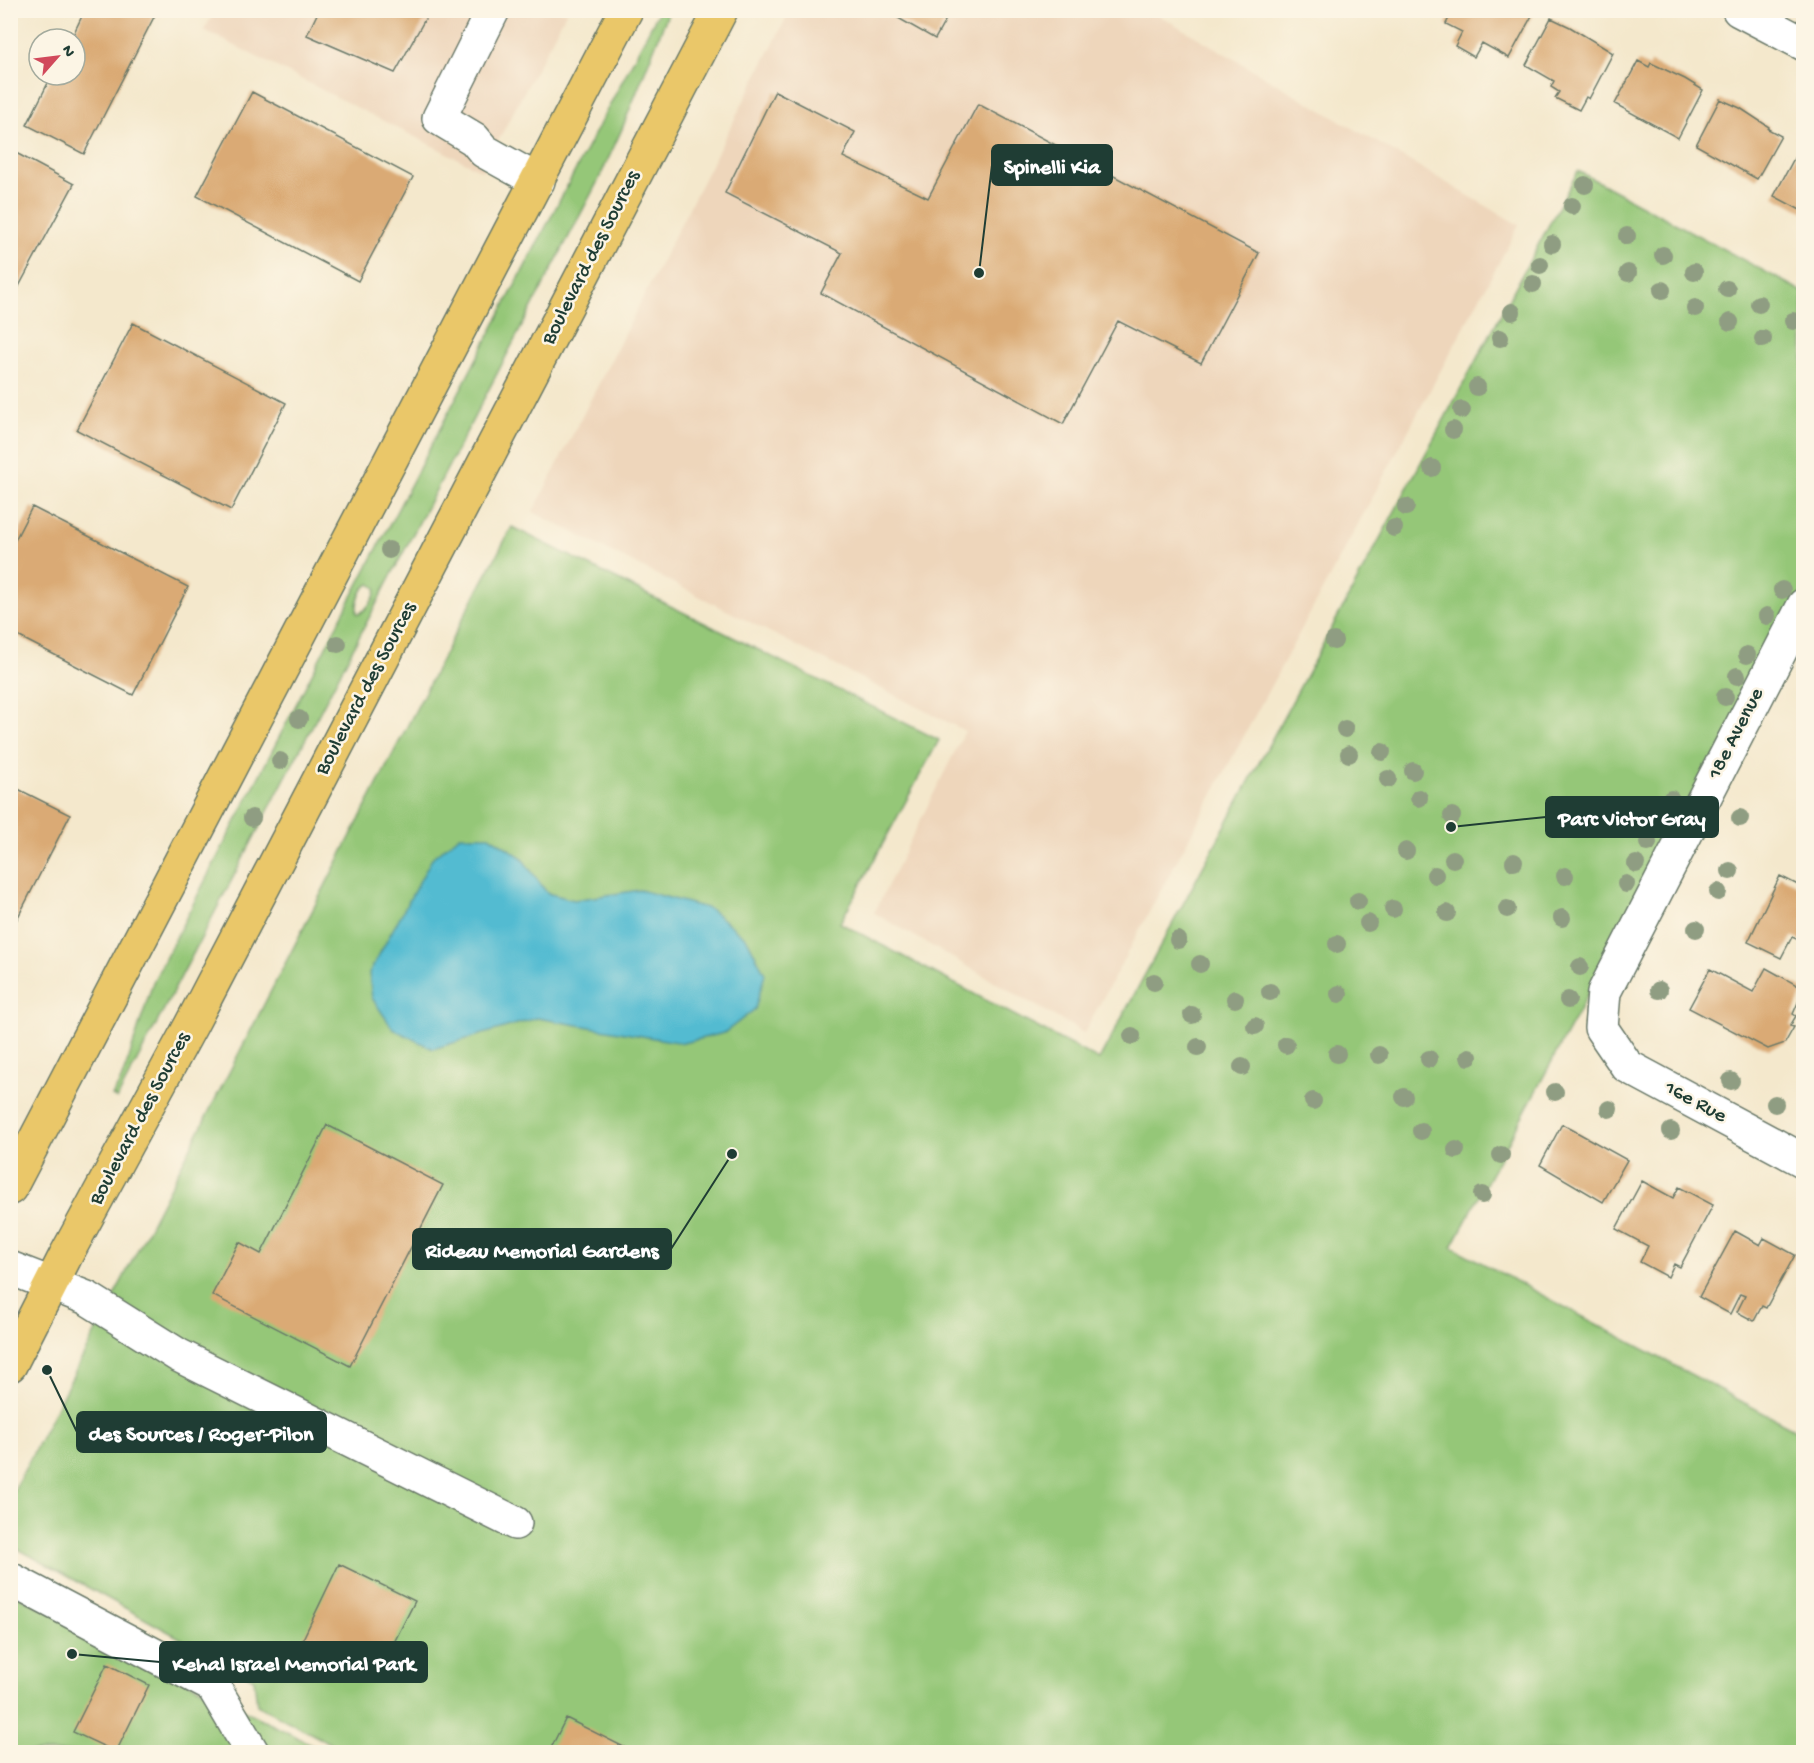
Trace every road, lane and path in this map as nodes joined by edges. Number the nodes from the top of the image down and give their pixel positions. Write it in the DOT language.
graph roads {
  1 [pos="493,10"];
  2 [pos="626,10"];
  3 [pos="722,10"];
  4 [pos="1760,15"];
  5 [pos="1803,44"];
  6 [pos="538,180"];
  7 [pos="1803,605"];
  8 [pos="1602,1028"];
  9 [pos="1803,1161"];
  10 [pos="10,1188"];
  11 [pos="10,1268"];
  12 [pos="52,1283"];
  13 [pos="10,1365"];
  14 [pos="515,1523"];
  15 [pos="10,1578"];
  16 [pos="252,1752"];
  1 -- 6 [label="street"];
  2 -- 6 [label="main road"];
  3 -- 12 [label="main road, Boulevard des Sources"];
  4 -- 5 [label="street"];
  6 -- 10 [label="main road"];
  7 -- 8 [label="street, 18e Avenue"];
  8 -- 9 [label="street, 16e Rue"];
  11 -- 12 [label="street"];
  12 -- 13 [label="main road, Boulevard des Sources"];
  12 -- 14 [label="street"];
  15 -- 16 [label="street"];
}
